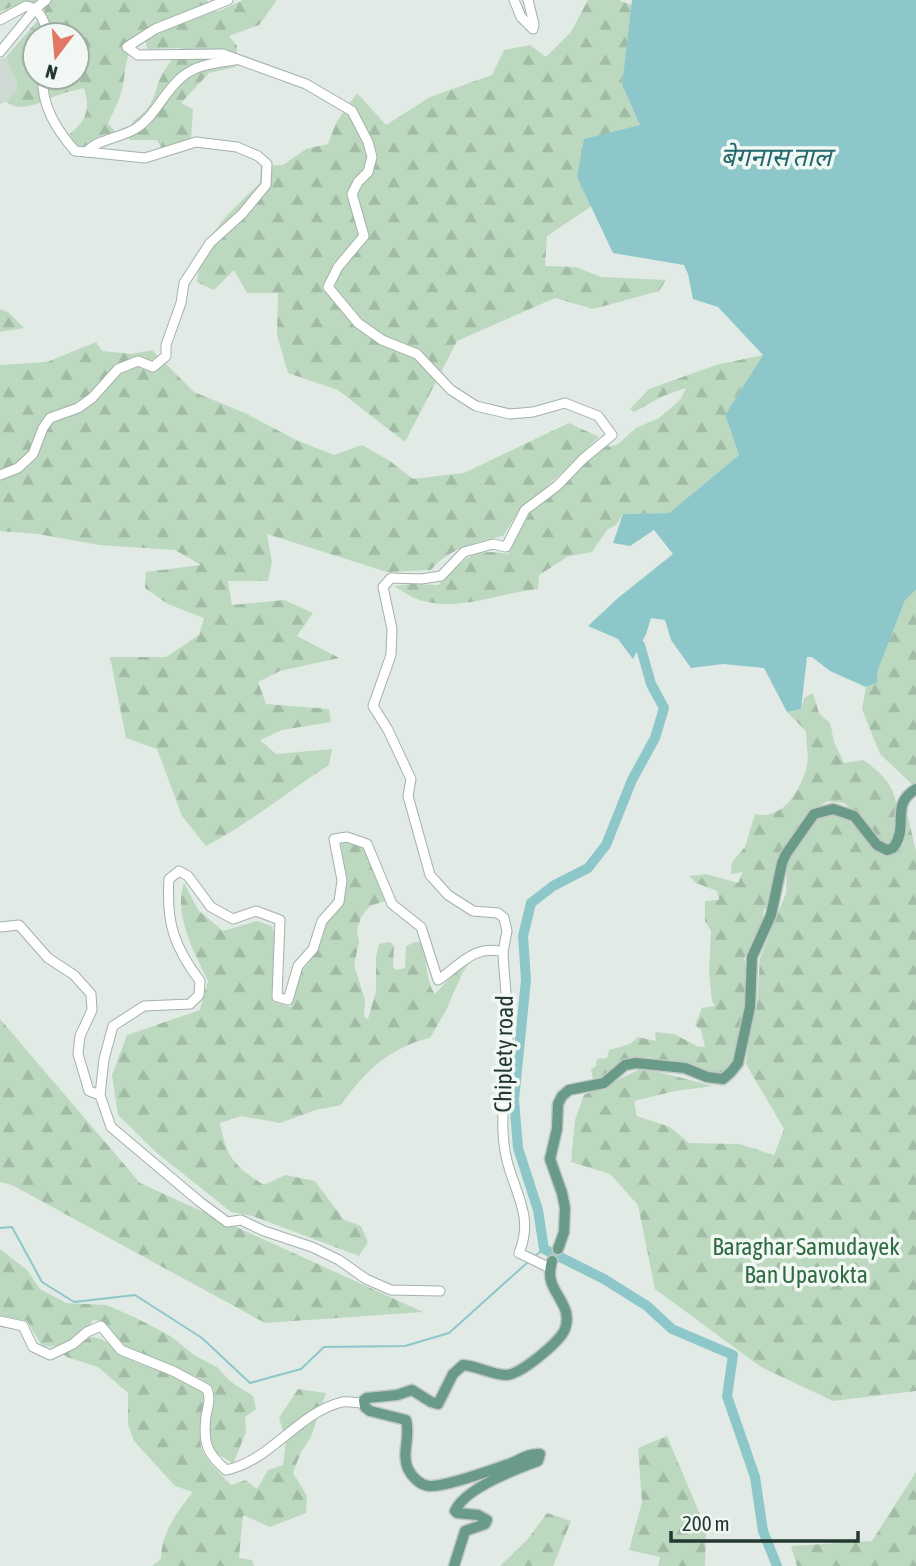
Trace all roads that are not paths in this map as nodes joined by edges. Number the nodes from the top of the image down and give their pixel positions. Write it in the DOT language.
graph roads {
  1 [pos="46,0"];
  2 [pos="228,0"];
  3 [pos="514,0"];
  4 [pos="528,0"];
  5 [pos="36,8"];
  6 [pos="0,20"];
  7 [pos="42,21"];
  8 [pos="0,52"];
  9 [pos="238,59"];
  10 [pos="44,91"];
  11 [pos="87,152"];
  12 [pos="0,475"];
  13 [pos="916,789"];
  14 [pos="0,927"];
  15 [pos="503,952"];
  16 [pos="100,1096"];
  17 [pos="558,1249"];
  18 [pos="551,1265"];
  19 [pos="440,1292"];
  20 [pos="0,1321"];
  21 [pos="364,1403"];
  22 [pos="454,1566"];
  1 -- 5 [label="street"];
  2 -- 9 [label="street"];
  3 -- 4 [label="street"];
  5 -- 6 [label="street"];
  5 -- 7 [label="street"];
  5 -- 8 [label="street"];
  9 -- 11 [label="street"];
  9 -- 15 [label="street, Chiplety road"];
  10 -- 11 [label="street"];
  11 -- 12 [label="street"];
  13 -- 17 [label="main road"];
  14 -- 16 [label="street"];
  15 -- 16 [label="street"];
  15 -- 18 [label="street, Chiplety road"];
  16 -- 19 [label="street"];
  17 -- 18 [label="street"];
  18 -- 21 [label="main road"];
  20 -- 21 [label="street"];
  21 -- 22 [label="main road"];
}
